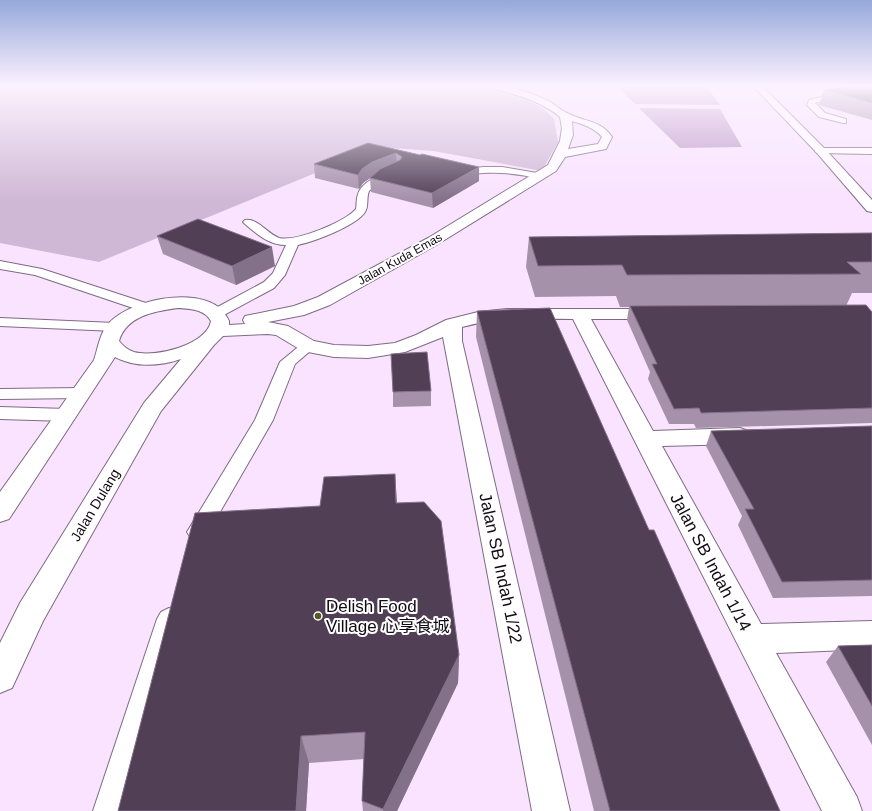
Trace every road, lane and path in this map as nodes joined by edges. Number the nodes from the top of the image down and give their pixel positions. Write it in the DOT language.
graph roads {
  1 [pos="567,124"];
  2 [pos="590,124"];
  3 [pos="794,124"];
  4 [pos="821,151"];
  5 [pos="872,151"];
  6 [pos="562,154"];
  7 [pos="396,171"];
  8 [pos="464,172"];
  9 [pos="540,176"];
  10 [pos="872,208"];
  11 [pos="249,222"];
  12 [pos="293,243"];
  13 [pos="0,265"];
  14 [pos="147,308"];
  15 [pos="579,314"];
  16 [pos="678,314"];
  17 [pos="0,322"];
  18 [pos="453,324"];
  19 [pos="215,328"];
  20 [pos="112,335"];
  21 [pos="308,346"];
  22 [pos="82,393"];
  23 [pos="0,394"];
  24 [pos="0,413"];
  25 [pos="67,415"];
  26 [pos="762,435"];
  27 [pos="645,439"];
  28 [pos="3,505"];
  29 [pos="190,551"];
  30 [pos="174,603"];
  31 [pos="872,635"];
  32 [pos="751,639"];
  33 [pos="0,677"];
  34 [pos="108,811"];
  35 [pos="550,811"];
  36 [pos="843,811"];
  1 -- 6 [label="street, Jalan Kuda Emas"];
  2 -- 6 [label="street"];
  3 -- 4 [label="street"];
  4 -- 5 [label="street"];
  4 -- 10 [label="street"];
  6 -- 9 [label="street, Jalan Kuda Emas"];
  7 -- 12 [label="lane"];
  8 -- 9 [label="lane"];
  9 -- 19 [label="street, Jalan Kuda Emas"];
  11 -- 12 [label="lane"];
  12 -- 19 [label="lane"];
  13 -- 14 [label="lane"];
  14 -- 19 [label="street"];
  14 -- 20 [label="street"];
  15 -- 16 [label="street"];
  15 -- 18 [label="street"];
  15 -- 27 [label="street, Jalan SB Indah 1/14"];
  17 -- 20 [label="lane"];
  18 -- 21 [label="street"];
  18 -- 35 [label="street, Jalan SB Indah 1/22"];
  19 -- 20 [label="street"];
  19 -- 21 [label="street"];
  19 -- 33 [label="street, Jalan Dulang"];
  20 -- 22 [label="street"];
  21 -- 29 [label="lane"];
  22 -- 23 [label="lane"];
  22 -- 25 [label="street"];
  24 -- 25 [label="lane"];
  25 -- 28 [label="street"];
  26 -- 27 [label="street"];
  27 -- 32 [label="street, Jalan SB Indah 1/14"];
  30 -- 34 [label="lane"];
  31 -- 32 [label="street"];
  32 -- 36 [label="street, Jalan SB Indah 1/14"];
}
